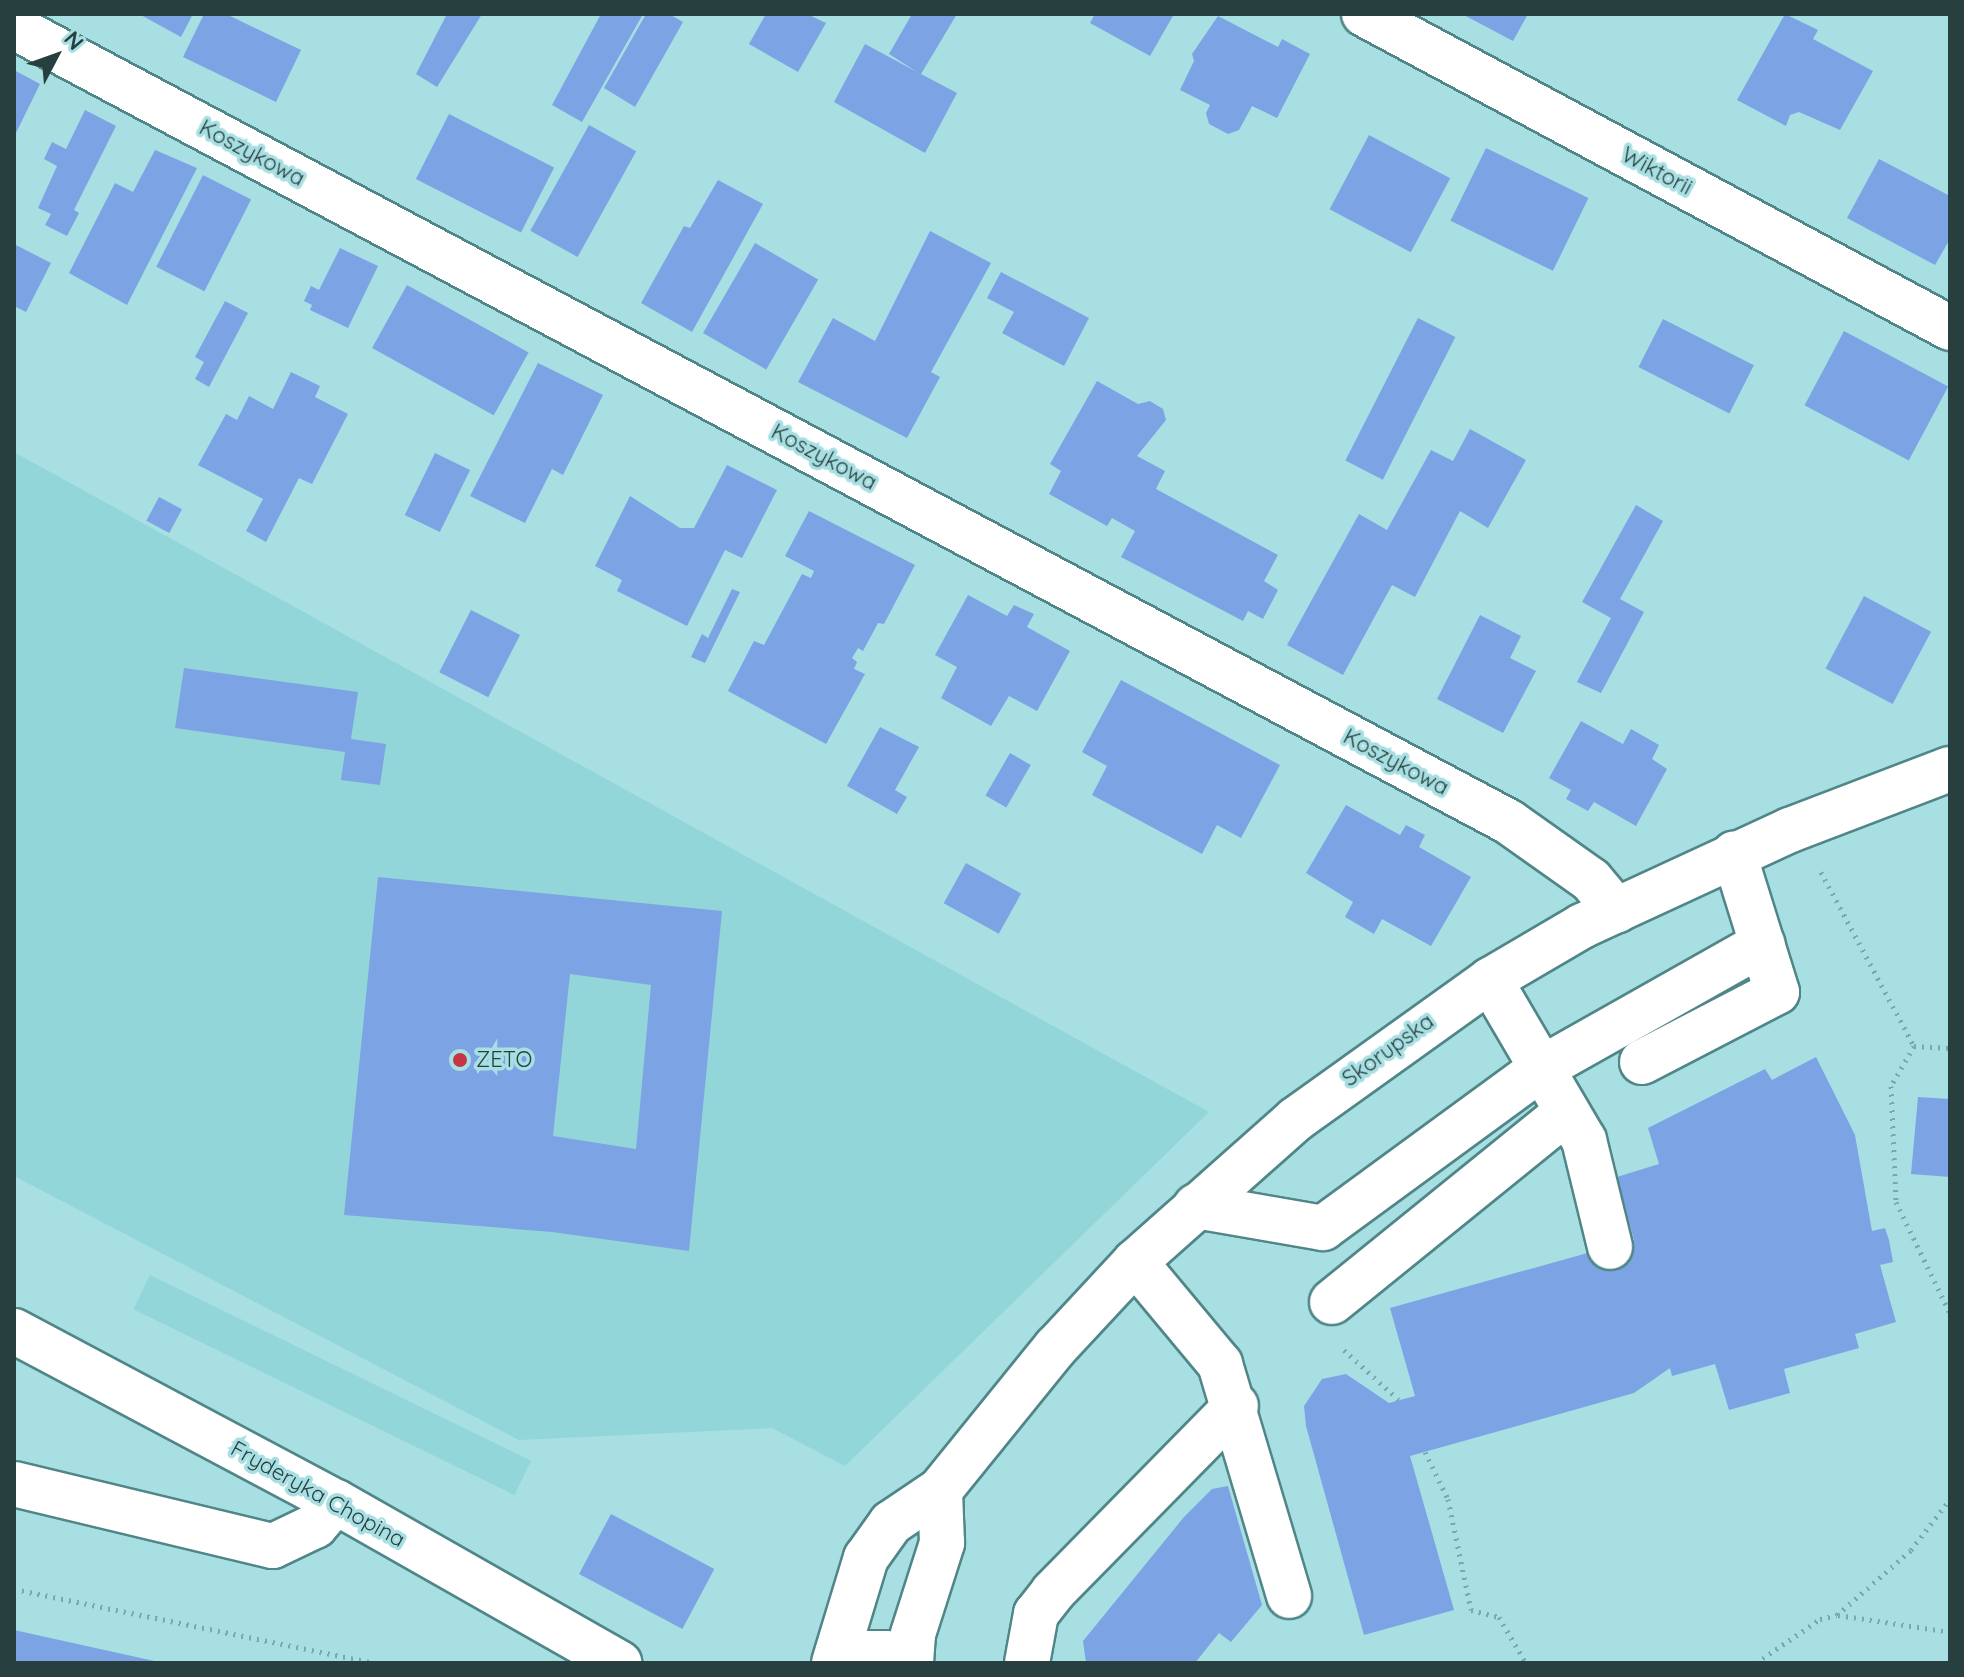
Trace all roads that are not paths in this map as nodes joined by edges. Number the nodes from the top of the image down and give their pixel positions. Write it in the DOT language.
graph roads {
  1 [pos="1364,14"];
  2 [pos="14,27"];
  3 [pos="1950,328"];
  4 [pos="1950,769"];
  5 [pos="1734,854"];
  6 [pos="1617,911"];
  7 [pos="1752,949"];
  8 [pos="1490,980"];
  9 [pos="1642,1062"];
  10 [pos="1542,1068"];
  11 [pos="1567,1112"];
  12 [pos="1196,1206"];
  13 [pos="1610,1247"];
  14 [pos="1135,1262"];
  15 [pos="1332,1302"];
  16 [pos="14,1331"];
  17 [pos="1236,1406"];
  18 [pos="14,1484"];
  19 [pos="940,1490"];
  20 [pos="336,1502"];
  21 [pos="1289,1596"];
  22 [pos="619,1663"];
  23 [pos="836,1663"];
  24 [pos="910,1663"];
  25 [pos="1027,1663"];
  1 -- 3 [label="street, Wiktorii"];
  2 -- 6 [label="street, Koszykowa"];
  4 -- 5 [label="street, Skorupska"];
  5 -- 6 [label="street, Skorupska"];
  5 -- 7 [label="street"];
  6 -- 8 [label="street, Skorupska"];
  7 -- 9 [label="street"];
  7 -- 10 [label="street"];
  8 -- 10 [label="street"];
  8 -- 12 [label="street, Skorupska"];
  10 -- 11 [label="street"];
  10 -- 12 [label="street"];
  11 -- 13 [label="street"];
  11 -- 15 [label="street"];
  12 -- 14 [label="street, Skorupska"];
  14 -- 17 [label="street"];
  14 -- 19 [label="street, Skorupska"];
  16 -- 20 [label="street, Fryderyka Chopina"];
  17 -- 21 [label="street"];
  17 -- 25 [label="street"];
  18 -- 20 [label="street"];
  19 -- 23 [label="street, Skorupska"];
  19 -- 24 [label="street"];
  20 -- 22 [label="street, Fryderyka Chopina"];
  23 -- 24 [label="street"];
}
